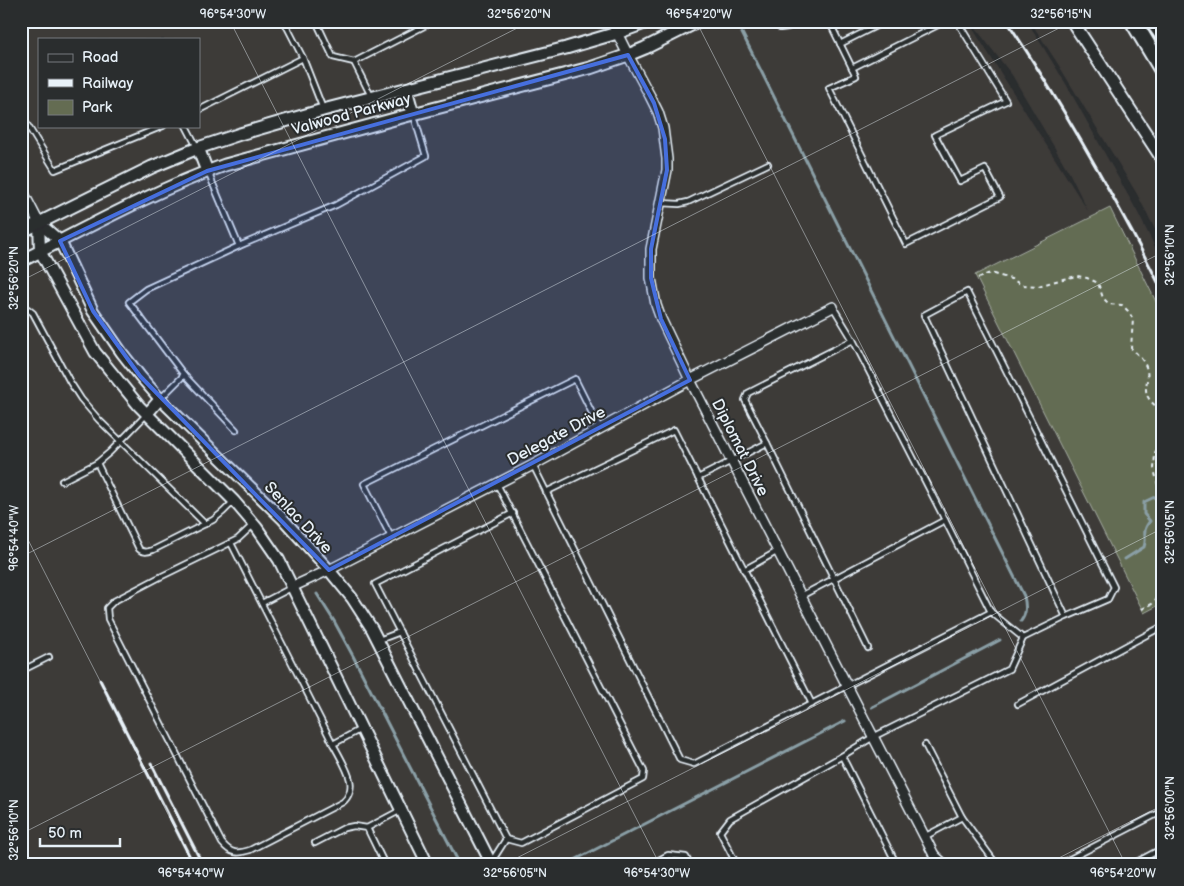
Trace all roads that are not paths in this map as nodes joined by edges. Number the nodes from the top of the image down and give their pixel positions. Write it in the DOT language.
graph roads {
  1 [pos="284,21"];
  2 [pos="316,21"];
  3 [pos="434,21"];
  4 [pos="612,21"];
  5 [pos="650,21"];
  6 [pos="699,21"];
  7 [pos="773,21"];
  8 [pos="800,21"];
  9 [pos="829,21"];
  10 [pos="886,21"];
  11 [pos="946,21"];
  12 [pos="957,21"];
  13 [pos="1072,21"];
  14 [pos="1133,21"];
  15 [pos="1153,21"];
  16 [pos="618,34"];
  17 [pos="1163,35"];
  18 [pos="840,44"];
  19 [pos="628,55"];
  20 [pos="303,58"];
  21 [pos="354,62"];
  22 [pos="852,68"];
  23 [pos="1163,71"];
  24 [pos="406,89"];
  25 [pos="372,98"];
  26 [pos="200,110"];
  27 [pos="323,110"];
  28 [pos="413,114"];
  29 [pos="22,117"];
  30 [pos="158,128"];
  31 [pos="187,128"];
  32 [pos="198,148"];
  33 [pos="1163,160"];
  34 [pos="768,164"];
  35 [pos="207,171"];
  36 [pos="21,188"];
  37 [pos="660,203"];
  38 [pos="39,223"];
  39 [pos="21,232"];
  40 [pos="60,241"];
  41 [pos="239,246"];
  42 [pos="40,251"];
  43 [pos="21,261"];
  44 [pos="833,307"];
  45 [pos="21,309"];
  46 [pos="853,340"];
  47 [pos="184,375"];
  48 [pos="690,380"];
  49 [pos="160,399"];
  50 [pos="147,414"];
  51 [pos="600,429"];
  52 [pos="236,430"];
  53 [pos="120,442"];
  54 [pos="767,443"];
  55 [pos="732,462"];
  56 [pos="97,463"];
  57 [pos="533,465"];
  58 [pos="698,478"];
  59 [pos="62,481"];
  60 [pos="497,484"];
  61 [pos="546,492"];
  62 [pos="234,501"];
  63 [pos="512,513"];
  64 [pos="945,520"];
  65 [pos="205,524"];
  66 [pos="254,524"];
  67 [pos="391,537"];
  68 [pos="231,543"];
  69 [pos="778,551"];
  70 [pos="329,570"];
  71 [pos="744,570"];
  72 [pos="833,578"];
  73 [pos="292,587"];
  74 [pos="801,596"];
  75 [pos="262,603"];
  76 [pos="991,612"];
  77 [pos="1066,617"];
  78 [pos="1163,626"];
  79 [pos="400,632"];
  80 [pos="1023,638"];
  81 [pos="378,641"];
  82 [pos="868,648"];
  83 [pos="49,657"];
  84 [pos="21,671"];
  85 [pos="847,686"];
  86 [pos="812,704"];
  87 [pos="1018,704"];
  88 [pos="361,729"];
  89 [pos="874,737"];
  90 [pos="333,744"];
  91 [pos="925,745"];
  92 [pos="842,756"];
  93 [pos="401,810"];
  94 [pos="1161,812"];
  95 [pos="962,816"];
  96 [pos="1163,819"];
  97 [pos="367,828"];
  98 [pos="924,837"];
  99 [pos="506,839"];
  100 [pos="315,843"];
  101 [pos="21,845"];
  102 [pos="1163,848"];
  103 [pos="934,855"];
  104 [pos="492,864"];
  105 [pos="31,865"];
  106 [pos="385,865"];
  107 [pos="428,865"];
  108 [pos="650,865"];
  109 [pos="690,865"];
  110 [pos="737,865"];
  111 [pos="897,865"];
  112 [pos="936,865"];
  113 [pos="945,865"];
  114 [pos="997,865"];
  115 [pos="1058,865"];
  116 [pos="1131,865"];
  1 -- 20 [label="lane"];
  2 -- 21 [label="lane"];
  3 -- 21 [label="lane"];
  4 -- 16 [label="street, Diplomat Drive"];
  5 -- 16 [label="main road, Valwood Parkway"];
  6 -- 19 [label="main road, Valwood Parkway"];
  7 -- 8 [label="lane"];
  9 -- 18 [label="lane"];
  10 -- 18 [label="lane"];
  11 -- 22 [label="lane"];
  12 -- 22 [label="lane"];
  13 -- 33 [label="main road"];
  14 -- 23 [label="highway"];
  15 -- 17 [label="highway"];
  16 -- 19 [label="street, Diplomat Drive"];
  16 -- 24 [label="main road, Valwood Parkway"];
  18 -- 22 [label="lane"];
  19 -- 28 [label="main road, Valwood Parkway"];
  19 -- 37 [label="street, Diplomat Drive"];
  20 -- 26 [label="lane"];
  20 -- 27 [label="lane"];
  21 -- 25 [label="lane"];
  24 -- 25 [label="main road, Valwood Parkway"];
  24 -- 28 [label="main road"];
  25 -- 27 [label="main road, Valwood Parkway"];
  27 -- 32 [label="main road, Valwood Parkway"];
  28 -- 35 [label="main road, Valwood Parkway"];
  28 -- 41 [label="lane"];
  29 -- 30 [label="lane"];
  31 -- 32 [label="lane"];
  32 -- 35 [label="main road"];
  32 -- 38 [label="main road, Valwood Parkway"];
  34 -- 37 [label="lane"];
  35 -- 40 [label="main road, Valwood Parkway"];
  35 -- 41 [label="lane"];
  36 -- 38 [label="street, Senlac Drive"];
  37 -- 48 [label="street, Diplomat Drive"];
  38 -- 39 [label="main road, Valwood Parkway"];
  38 -- 40 [label="street, Senlac Drive"];
  38 -- 42 [label="street, Senlac Drive"];
  40 -- 42 [label="main road, Valwood Parkway"];
  40 -- 49 [label="street, Senlac Drive"];
  41 -- 47 [label="lane"];
  42 -- 43 [label="main road, Valwood Parkway"];
  42 -- 50 [label="street, Senlac Drive"];
  44 -- 46 [label="lane"];
  44 -- 48 [label="street, Delegate Drive"];
  45 -- 53 [label="lane"];
  46 -- 54 [label="lane"];
  46 -- 64 [label="lane"];
  47 -- 49 [label="lane"];
  47 -- 52 [label="lane"];
  48 -- 51 [label="street, Delegate Drive"];
  48 -- 55 [label="street, Diplomat Drive"];
  49 -- 50 [label="street"];
  49 -- 70 [label="street, Senlac Drive"];
  50 -- 53 [label="lane"];
  50 -- 62 [label="street, Senlac Drive"];
  51 -- 57 [label="street, Delegate Drive"];
  51 -- 67 [label="lane"];
  53 -- 56 [label="lane"];
  53 -- 65 [label="lane"];
  54 -- 55 [label="lane"];
  54 -- 72 [label="lane"];
  55 -- 58 [label="lane"];
  55 -- 69 [label="street, Diplomat Drive"];
  56 -- 59 [label="lane"];
  56 -- 65 [label="lane"];
  57 -- 60 [label="street, Delegate Drive"];
  57 -- 61 [label="lane"];
  58 -- 61 [label="lane"];
  58 -- 71 [label="lane"];
  60 -- 63 [label="lane"];
  60 -- 67 [label="street, Delegate Drive"];
  61 -- 86 [label="lane"];
  62 -- 65 [label="lane"];
  62 -- 66 [label="street, Senlac Drive"];
  63 -- 79 [label="lane"];
  63 -- 99 [label="lane"];
  64 -- 72 [label="lane"];
  64 -- 76 [label="lane"];
  66 -- 68 [label="lane"];
  66 -- 73 [label="street, Senlac Drive"];
  67 -- 70 [label="street, Delegate Drive"];
  68 -- 75 [label="lane"];
  68 -- 90 [label="lane"];
  69 -- 71 [label="lane"];
  69 -- 74 [label="street, Diplomat Drive"];
  70 -- 73 [label="street, Delegate Drive"];
  70 -- 81 [label="street, Senlac Drive"];
  71 -- 86 [label="lane"];
  72 -- 74 [label="lane"];
  72 -- 82 [label="lane"];
  73 -- 75 [label="lane"];
  73 -- 88 [label="street, Senlac Drive"];
  74 -- 85 [label="street, Diplomat Drive"];
  75 -- 90 [label="lane"];
  76 -- 80 [label="lane"];
  76 -- 85 [label="lane"];
  77 -- 77 [label="lane"];
  77 -- 80 [label="lane"];
  78 -- 87 [label="lane"];
  79 -- 81 [label="lane"];
  79 -- 99 [label="lane"];
  80 -- 89 [label="lane"];
  81 -- 104 [label="street, Senlac Drive"];
  83 -- 84 [label="lane"];
  85 -- 86 [label="lane"];
  85 -- 89 [label="street, Diplomat Drive"];
  88 -- 90 [label="lane"];
  88 -- 93 [label="street, Senlac Drive"];
  89 -- 92 [label="lane"];
  89 -- 98 [label="street, Diplomat Drive"];
  91 -- 95 [label="lane"];
  92 -- 110 [label="lane"];
  92 -- 111 [label="lane"];
  93 -- 97 [label="lane"];
  93 -- 107 [label="street, Senlac Drive"];
  94 -- 96 [label="lane"];
  94 -- 115 [label="lane"];
  95 -- 98 [label="lane"];
  95 -- 114 [label="lane"];
  97 -- 100 [label="lane"];
  97 -- 106 [label="lane"];
  98 -- 103 [label="street, Diplomat Drive"];
  99 -- 104 [label="lane"];
  101 -- 105 [label="lane"];
  102 -- 116 [label="lane"];
  103 -- 112 [label="street, Diplomat Drive"];
  103 -- 113 [label="street, Diplomat Drive"];
  108 -- 109 [label="lane"];
}
